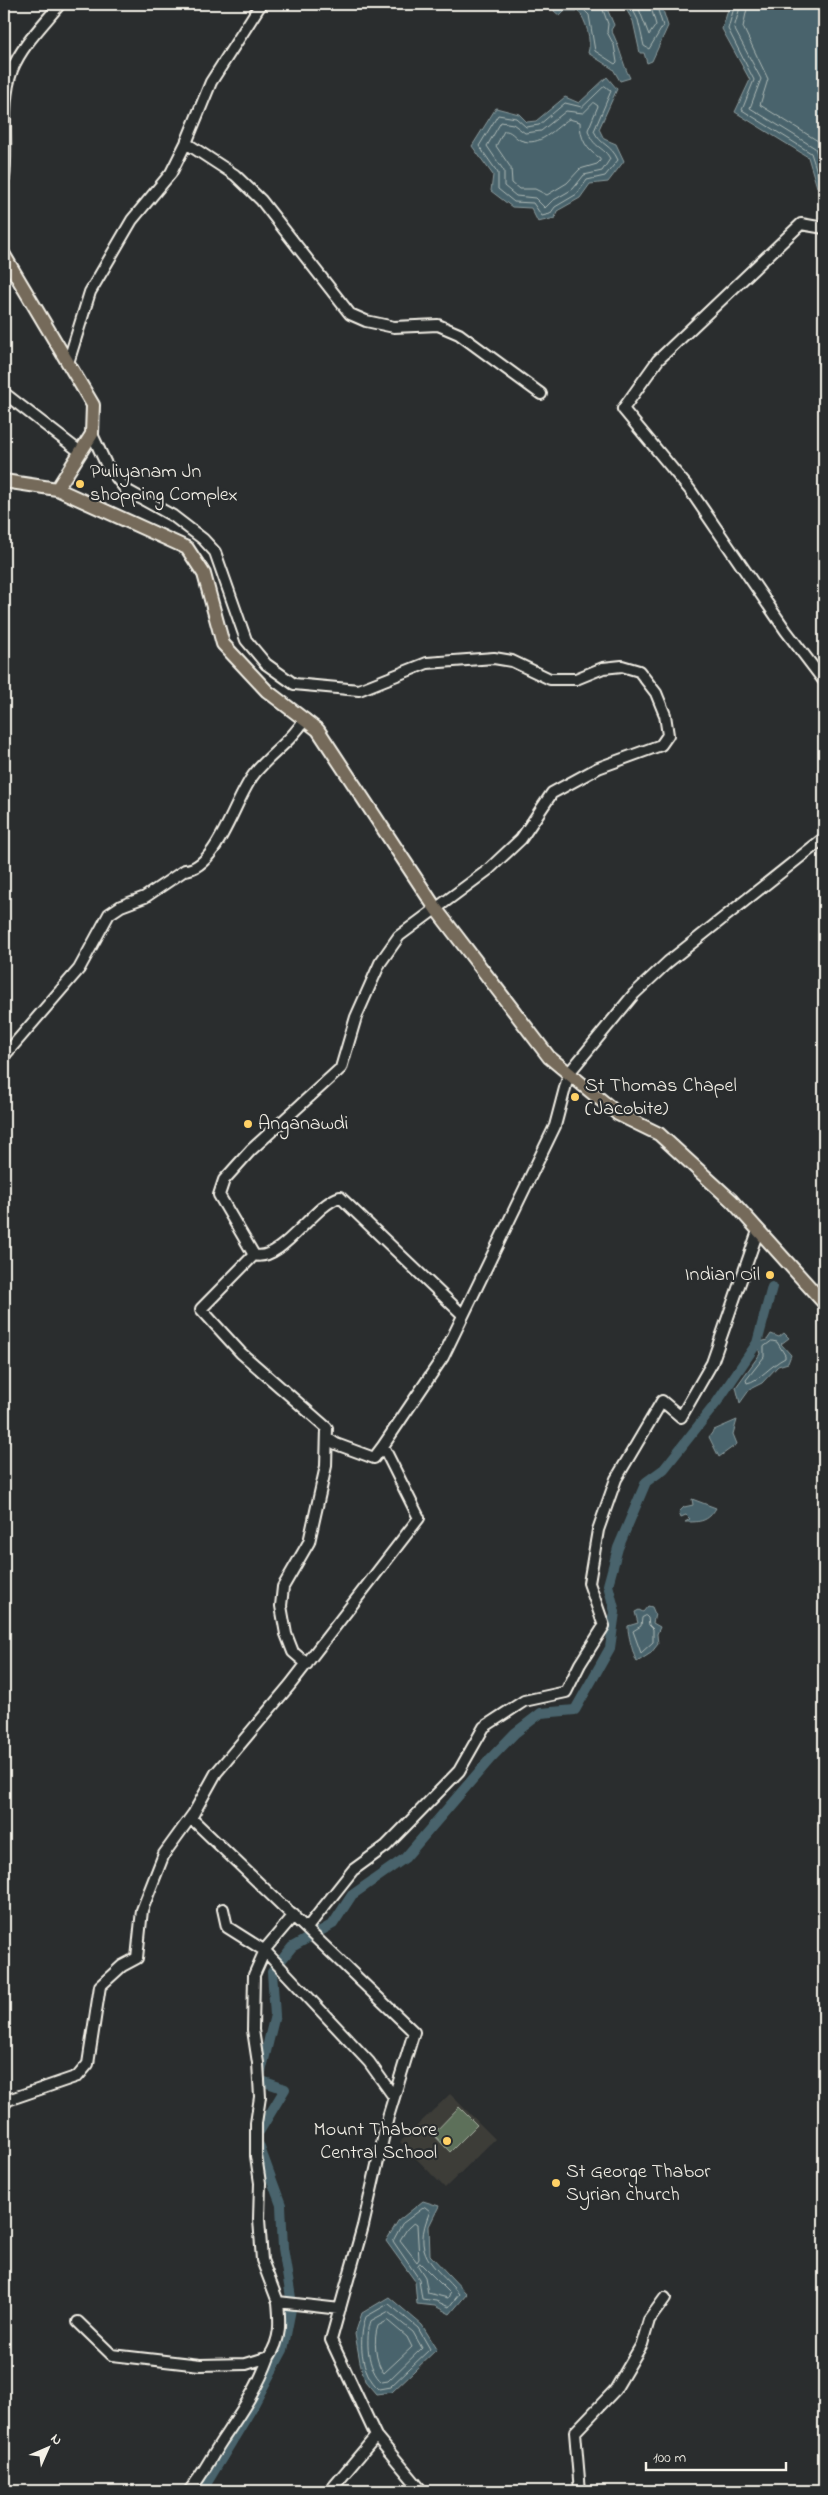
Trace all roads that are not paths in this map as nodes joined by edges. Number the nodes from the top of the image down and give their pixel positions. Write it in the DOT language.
graph roads {
  1 [pos="60,4"];
  2 [pos="261,4"];
  3 [pos="186,143"];
  4 [pos="4,178"];
  5 [pos="824,228"];
  6 [pos="4,254"];
  7 [pos="68,363"];
  8 [pos="4,393"];
  9 [pos="540,394"];
  10 [pos="92,434"];
  11 [pos="80,451"];
  12 [pos="4,482"];
  13 [pos="58,490"];
  14 [pos="824,681"];
  15 [pos="304,719"];
  16 [pos="824,838"];
  17 [pos="436,909"];
  18 [pos="4,1056"];
  19 [pos="569,1073"];
  20 [pos="758,1231"];
  21 [pos="254,1254"];
  22 [pos="824,1303"];
  23 [pos="463,1315"];
  24 [pos="327,1438"];
  25 [pos="383,1446"];
  26 [pos="307,1664"];
  27 [pos="193,1814"];
  28 [pos="223,1909"];
  29 [pos="294,1915"];
  30 [pos="306,1928"];
  31 [pos="265,1950"];
  32 [pos="394,2097"];
  33 [pos="4,2105"];
  34 [pos="666,2298"];
  35 [pos="278,2302"];
  36 [pos="340,2308"];
  37 [pos="78,2322"];
  38 [pos="269,2357"];
  39 [pos="376,2436"];
  40 [pos="188,2491"];
  41 [pos="330,2491"];
  42 [pos="422,2491"];
  43 [pos="580,2491"];
  1 -- 4 [label="street"];
  2 -- 3 [label="street"];
  3 -- 7 [label="street"];
  3 -- 9 [label="street"];
  5 -- 14 [label="street"];
  6 -- 7 [label="main road"];
  7 -- 10 [label="main road"];
  8 -- 11 [label="street"];
  10 -- 11 [label="main road"];
  10 -- 17 [label="street"];
  11 -- 13 [label="main road"];
  12 -- 13 [label="main road"];
  13 -- 15 [label="main road"];
  15 -- 17 [label="main road"];
  15 -- 18 [label="street"];
  16 -- 19 [label="street"];
  17 -- 19 [label="main road"];
  17 -- 21 [label="street"];
  19 -- 20 [label="main road"];
  19 -- 23 [label="street"];
  20 -- 22 [label="main road"];
  20 -- 30 [label="street"];
  21 -- 23 [label="street"];
  21 -- 24 [label="street"];
  23 -- 25 [label="street"];
  24 -- 25 [label="street"];
  24 -- 26 [label="street"];
  25 -- 26 [label="street"];
  26 -- 27 [label="street"];
  27 -- 29 [label="street"];
  27 -- 33 [label="street"];
  28 -- 31 [label="street"];
  29 -- 30 [label="street"];
  29 -- 31 [label="street"];
  30 -- 32 [label="street"];
  31 -- 32 [label="street"];
  31 -- 35 [label="street"];
  32 -- 36 [label="street"];
  34 -- 43 [label="street"];
  35 -- 36 [label="street"];
  35 -- 38 [label="street"];
  36 -- 39 [label="street"];
  37 -- 38 [label="street"];
  38 -- 40 [label="street"];
  39 -- 41 [label="street"];
  39 -- 42 [label="street"];
}
